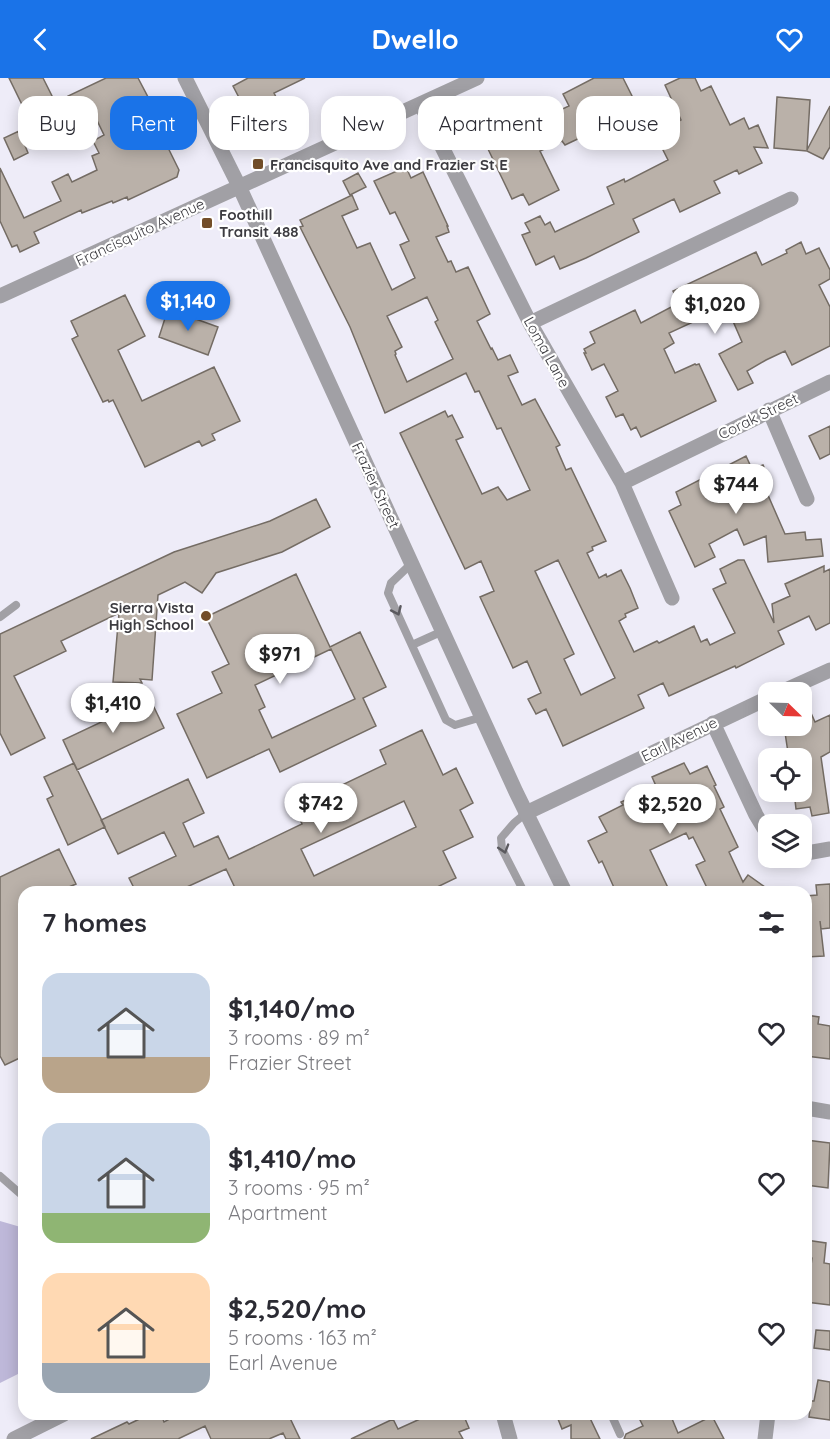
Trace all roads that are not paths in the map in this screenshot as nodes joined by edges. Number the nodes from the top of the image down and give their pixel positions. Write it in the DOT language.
graph roads {
  1 [pos="185,78"];
  2 [pos="477,78"];
  3 [pos="440,96"];
  4 [pos="418,106"];
  5 [pos="444,150"];
  6 [pos="239,186"];
  7 [pos="791,200"];
  8 [pos="0,296"];
  9 [pos="530,323"];
  10 [pos="830,382"];
  11 [pos="769,410"];
  12 [pos="622,483"];
  13 [pos="807,499"];
  14 [pos="412,563"];
  15 [pos="672,598"];
  16 [pos="16,605"];
  17 [pos="0,617"];
  18 [pos="443,631"];
  19 [pos="412,645"];
  20 [pos="830,670"];
  21 [pos="803,682"];
  22 [pos="758,703"];
  23 [pos="482,717"];
  24 [pos="713,723"];
  25 [pos="526,813"];
  26 [pos="758,818"];
  27 [pos="830,849"];
  28 [pos="812,852"];
  29 [pos="521,886"];
  30 [pos="562,886"];
  31 [pos="812,1109"];
  32 [pos="830,1112"];
  33 [pos="0,1176"];
  34 [pos="18,1192"];
  35 [pos="52,1420"];
  36 [pos="505,1420"];
  37 [pos="614,1420"];
  38 [pos="767,1420"];
  39 [pos="620,1434"];
  40 [pos="14,1439"];
  41 [pos="510,1439"];
  42 [pos="765,1439"];
  1 -- 6 [label="street, Frazier Street"];
  2 -- 3 [label="street, Francisquito Avenue"];
  4 -- 6 [label="street, Francisquito Avenue"];
  5 -- 9 [label="street, Loma Lane"];
  6 -- 8 [label="street, Francisquito Avenue"];
  6 -- 14 [label="street, Frazier Street"];
  7 -- 9 [label="street"];
  9 -- 12 [label="street, Loma Lane"];
  10 -- 11 [label="street, Corak Street"];
  11 -- 12 [label="street, Corak Street"];
  11 -- 13 [label="street"];
  12 -- 15 [label="street, Loma Lane"];
  14 -- 18 [label="street, Frazier Street"];
  14 -- 19 [label="lane, one-way"];
  16 -- 17 [label="lane"];
  18 -- 19 [label="lane"];
  18 -- 23 [label="street, Frazier Street"];
  19 -- 23 [label="lane"];
  20 -- 21 [label="street"];
  22 -- 24 [label="street, Earl Avenue"];
  23 -- 25 [label="street, Frazier Street"];
  24 -- 25 [label="street, Earl Avenue"];
  24 -- 26 [label="street"];
  25 -- 29 [label="lane, one-way"];
  25 -- 30 [label="street, Frazier Street"];
  27 -- 28 [label="street"];
  31 -- 32 [label="street"];
  33 -- 34 [label="lane"];
  35 -- 40 [label="street"];
  36 -- 41 [label="street"];
  37 -- 39 [label="lane"];
  38 -- 42 [label="street"];
}
